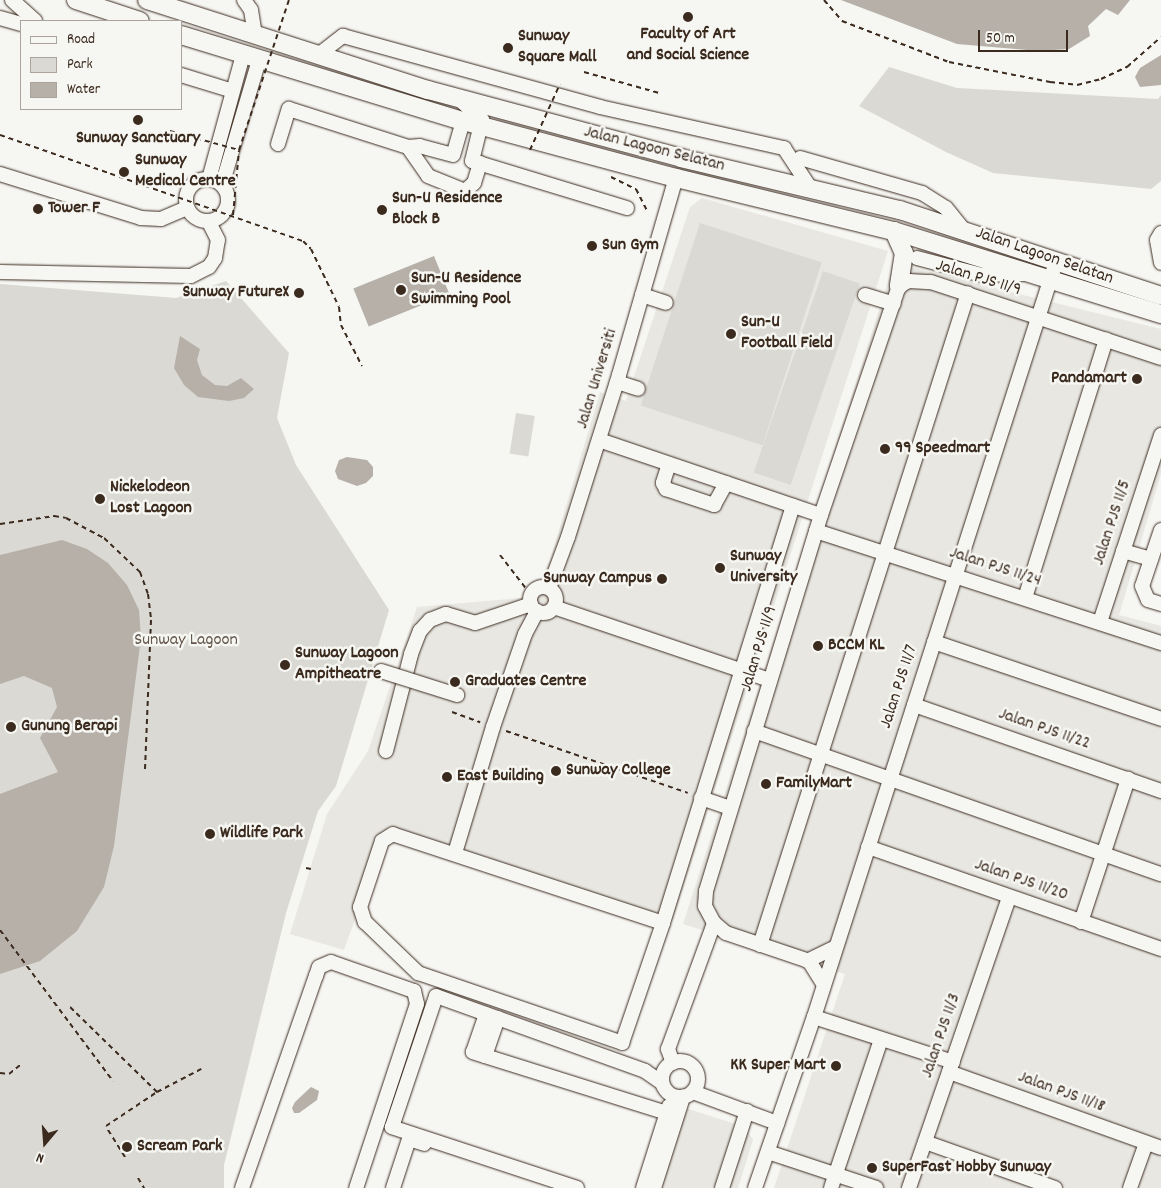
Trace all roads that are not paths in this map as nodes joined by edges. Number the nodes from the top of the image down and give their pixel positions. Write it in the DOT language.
graph roads {
  1 [pos="12,0"];
  2 [pos="76,0"];
  3 [pos="147,0"];
  4 [pos="244,0"];
  5 [pos="0,18"];
  6 [pos="35,20"];
  7 [pos="137,20"];
  8 [pos="20,24"];
  9 [pos="182,35"];
  10 [pos="255,36"];
  11 [pos="317,56"];
  12 [pos="251,58"];
  13 [pos="182,74"];
  14 [pos="233,91"];
  15 [pos="459,99"];
  16 [pos="498,109"];
  17 [pos="473,120"];
  18 [pos="278,144"];
  19 [pos="408,147"];
  20 [pos="681,158"];
  21 [pos="800,158"];
  22 [pos="476,162"];
  23 [pos="0,174"];
  24 [pos="676,178"];
  25 [pos="215,182"];
  26 [pos="809,186"];
  27 [pos="187,208"];
  28 [pos="627,208"];
  29 [pos="209,222"];
  30 [pos="963,229"];
  31 [pos="894,231"];
  32 [pos="1161,233"];
  33 [pos="917,258"];
  34 [pos="1161,263"];
  35 [pos="1048,271"];
  36 [pos="0,272"];
  37 [pos="899,286"];
  38 [pos="968,293"];
  39 [pos="642,295"];
  40 [pos="866,295"];
  41 [pos="1161,296"];
  42 [pos="666,302"];
  43 [pos="894,304"];
  44 [pos="1161,314"];
  45 [pos="1038,318"];
  46 [pos="1106,339"];
  47 [pos="1161,358"];
  48 [pos="617,382"];
  49 [pos="638,389"];
  50 [pos="1161,435"];
  51 [pos="599,440"];
  52 [pos="669,464"];
  53 [pos="726,483"];
  54 [pos="793,506"];
  55 [pos="821,515"];
  56 [pos="1161,530"];
  57 [pos="816,531"];
  58 [pos="1123,550"];
  59 [pos="883,552"];
  60 [pos="1151,560"];
  61 [pos="956,575"];
  62 [pos="549,588"];
  63 [pos="1025,598"];
  64 [pos="532,602"];
  65 [pos="1161,604"];
  66 [pos="554,607"];
  67 [pos="1100,622"];
  68 [pos="934,642"];
  69 [pos="1161,643"];
  70 [pos="741,670"];
  71 [pos="381,671"];
  72 [pos="770,680"];
  73 [pos="458,695"];
  74 [pos="914,705"];
  75 [pos="1161,719"];
  76 [pos="754,731"];
  77 [pos="386,751"];
  78 [pos="820,754"];
  79 [pos="890,778"];
  80 [pos="1128,779"];
  81 [pos="1161,791"];
  82 [pos="701,798"];
  83 [pos="730,808"];
  84 [pos="868,848"];
  85 [pos="455,853"];
  86 [pos="1103,853"];
  87 [pos="1161,874"];
  88 [pos="1009,897"];
  89 [pos="1081,922"];
  90 [pos="664,923"];
  91 [pos="714,923"];
  92 [pos="760,945"];
  93 [pos="836,947"];
  94 [pos="1161,949"];
  95 [pos="807,960"];
  96 [pos="824,985"];
  97 [pos="492,1016"];
  98 [pos="814,1017"];
  99 [pos="881,1039"];
  100 [pos="951,1067"];
  101 [pos="666,1072"];
  102 [pos="683,1095"];
  103 [pos="747,1112"];
  104 [pos="667,1113"];
  105 [pos="777,1123"];
  106 [pos="925,1142"];
  107 [pos="1146,1143"];
  108 [pos="1161,1148"];
  109 [pos="768,1152"];
  110 [pos="833,1181"];
  111 [pos="242,1188"];
  112 [pos="356,1188"];
  113 [pos="394,1188"];
  114 [pos="557,1188"];
  115 [pos="577,1188"];
  116 [pos="643,1188"];
  117 [pos="654,1188"];
  118 [pos="722,1188"];
  119 [pos="755,1188"];
  120 [pos="876,1188"];
  121 [pos="910,1188"];
  122 [pos="1055,1188"];
  123 [pos="1130,1188"];
  1 -- 6 [label="street"];
  2 -- 7 [label="main road"];
  3 -- 10 [label="main road, Jalan Lagoon Selatan"];
  4 -- 10 [label="street"];
  5 -- 8 [label="street"];
  9 -- 12 [label="main road, Jalan Lagoon Selatan"];
  10 -- 11 [label="main road, Jalan Lagoon Selatan"];
  11 -- 15 [label="main road, Jalan Lagoon Selatan"];
  11 -- 26 [label="street"];
  12 -- 14 [label="street"];
  12 -- 17 [label="main road, Jalan Lagoon Selatan"];
  12 -- 25 [label="street"];
  13 -- 14 [label="street"];
  14 -- 25 [label="street"];
  15 -- 16 [label="main road, Jalan Lagoon Selatan"];
  15 -- 17 [label="street"];
  16 -- 17 [label="street"];
  16 -- 20 [label="main road, Jalan Lagoon Selatan"];
  17 -- 19 [label="street"];
  17 -- 22 [label="street"];
  17 -- 24 [label="main road, Jalan Lagoon Selatan"];
  18 -- 19 [label="street"];
  19 -- 22 [label="street"];
  20 -- 24 [label="main road"];
  20 -- 26 [label="main road, Jalan Lagoon Selatan"];
  21 -- 30 [label="street"];
  22 -- 28 [label="street"];
  23 -- 27 [label="street"];
  24 -- 31 [label="main road, Jalan Lagoon Selatan"];
  24 -- 39 [label="street, Jalan Universiti"];
  25 -- 27 [label="street"];
  25 -- 29 [label="street"];
  26 -- 30 [label="main road, Jalan Lagoon Selatan"];
  27 -- 29 [label="street"];
  29 -- 36 [label="street"];
  30 -- 35 [label="main road, Jalan Lagoon Selatan"];
  31 -- 35 [label="main road, Jalan Lagoon Selatan"];
  31 -- 37 [label="main road"];
  32 -- 34 [label="street"];
  33 -- 35 [label="street"];
  35 -- 41 [label="main road, Jalan Lagoon Selatan"];
  35 -- 44 [label="main road, Jalan Lagoon Selatan"];
  35 -- 45 [label="street, Jalan PJS 11/7"];
  37 -- 38 [label="street, Jalan PJS 11/9"];
  37 -- 43 [label="street, Jalan PJS 11/9"];
  38 -- 45 [label="street, Jalan PJS 11/9"];
  38 -- 59 [label="street"];
  39 -- 42 [label="street"];
  39 -- 48 [label="street, Jalan Universiti"];
  40 -- 43 [label="street"];
  43 -- 55 [label="street, Jalan PJS 11/9"];
  45 -- 46 [label="street"];
  45 -- 61 [label="street, Jalan PJS 11/7"];
  46 -- 47 [label="street"];
  46 -- 63 [label="street"];
  48 -- 49 [label="street"];
  48 -- 51 [label="street, Jalan Universiti"];
  50 -- 58 [label="street, Jalan PJS 11/5"];
  51 -- 52 [label="street"];
  51 -- 62 [label="street, Jalan Universiti"];
  52 -- 53 [label="street"];
  52 -- 53 [label="street"];
  53 -- 54 [label="street"];
  54 -- 55 [label="street"];
  54 -- 70 [label="street"];
  55 -- 57 [label="street, Jalan PJS 11/9"];
  56 -- 60 [label="street"];
  57 -- 59 [label="street, Jalan PJS 11/24"];
  57 -- 72 [label="street, Jalan PJS 11/9"];
  58 -- 60 [label="street"];
  58 -- 67 [label="street, Jalan PJS 11/5"];
  59 -- 61 [label="street, Jalan PJS 11/24"];
  59 -- 78 [label="street"];
  60 -- 65 [label="street"];
  61 -- 63 [label="street, Jalan PJS 11/24"];
  61 -- 68 [label="street, Jalan PJS 11/7"];
  62 -- 64 [label="street"];
  62 -- 66 [label="street"];
  63 -- 67 [label="street, Jalan PJS 11/24"];
  64 -- 66 [label="street"];
  64 -- 77 [label="street"];
  64 -- 85 [label="street"];
  66 -- 70 [label="street"];
  67 -- 69 [label="street, Jalan PJS 11/24"];
  68 -- 74 [label="street, Jalan PJS 11/7"];
  68 -- 75 [label="street"];
  70 -- 72 [label="street"];
  70 -- 82 [label="street"];
  71 -- 73 [label="street, bridge"];
  72 -- 76 [label="street, Jalan PJS 11/9"];
  74 -- 79 [label="street, Jalan PJS 11/7"];
  74 -- 80 [label="street, Jalan PJS 11/22"];
  76 -- 78 [label="street"];
  76 -- 83 [label="street, Jalan PJS 11/9"];
  78 -- 79 [label="street"];
  78 -- 92 [label="street"];
  79 -- 84 [label="street, Jalan PJS 11/7"];
  79 -- 86 [label="street"];
  80 -- 81 [label="street, Jalan PJS 11/22"];
  80 -- 86 [label="street"];
  82 -- 83 [label="street"];
  82 -- 90 [label="street"];
  83 -- 91 [label="street, Jalan PJS 11/9"];
  84 -- 88 [label="street, Jalan PJS 11/20"];
  84 -- 93 [label="street, Jalan PJS 11/7"];
  85 -- 90 [label="street"];
  85 -- 90 [label="street"];
  86 -- 87 [label="street"];
  86 -- 89 [label="street"];
  88 -- 89 [label="street, Jalan PJS 11/20"];
  88 -- 100 [label="street, Jalan PJS 11/3"];
  89 -- 94 [label="street, Jalan PJS 11/20"];
  91 -- 92 [label="street"];
  91 -- 101 [label="street"];
  92 -- 95 [label="street"];
  93 -- 95 [label="street"];
  93 -- 96 [label="street, Jalan PJS 11/7"];
  95 -- 96 [label="street"];
  96 -- 98 [label="street, Jalan PJS 11/7"];
  97 -- 101 [label="street"];
  97 -- 104 [label="street"];
  97 -- 115 [label="street"];
  98 -- 99 [label="street, Jalan PJS 11/18"];
  98 -- 105 [label="street, Jalan PJS 11/7"];
  99 -- 100 [label="street, Jalan PJS 11/18"];
  99 -- 110 [label="street"];
  100 -- 106 [label="street, Jalan PJS 11/3"];
  100 -- 107 [label="street, Jalan PJS 11/18"];
  101 -- 102 [label="street"];
  101 -- 102 [label="street"];
  102 -- 103 [label="street"];
  102 -- 104 [label="street"];
  102 -- 117 [label="street"];
  103 -- 105 [label="street"];
  103 -- 118 [label="street"];
  104 -- 116 [label="street"];
  105 -- 109 [label="street, Jalan PJS 11/7"];
  106 -- 121 [label="street, Jalan PJS 11/3"];
  106 -- 122 [label="street"];
  107 -- 108 [label="street, Jalan PJS 11/18"];
  107 -- 123 [label="street"];
  109 -- 110 [label="street"];
  109 -- 119 [label="street, Jalan PJS 11/7"];
  110 -- 120 [label="street"];
  111 -- 112 [label="street"];
  113 -- 114 [label="street"];
}
